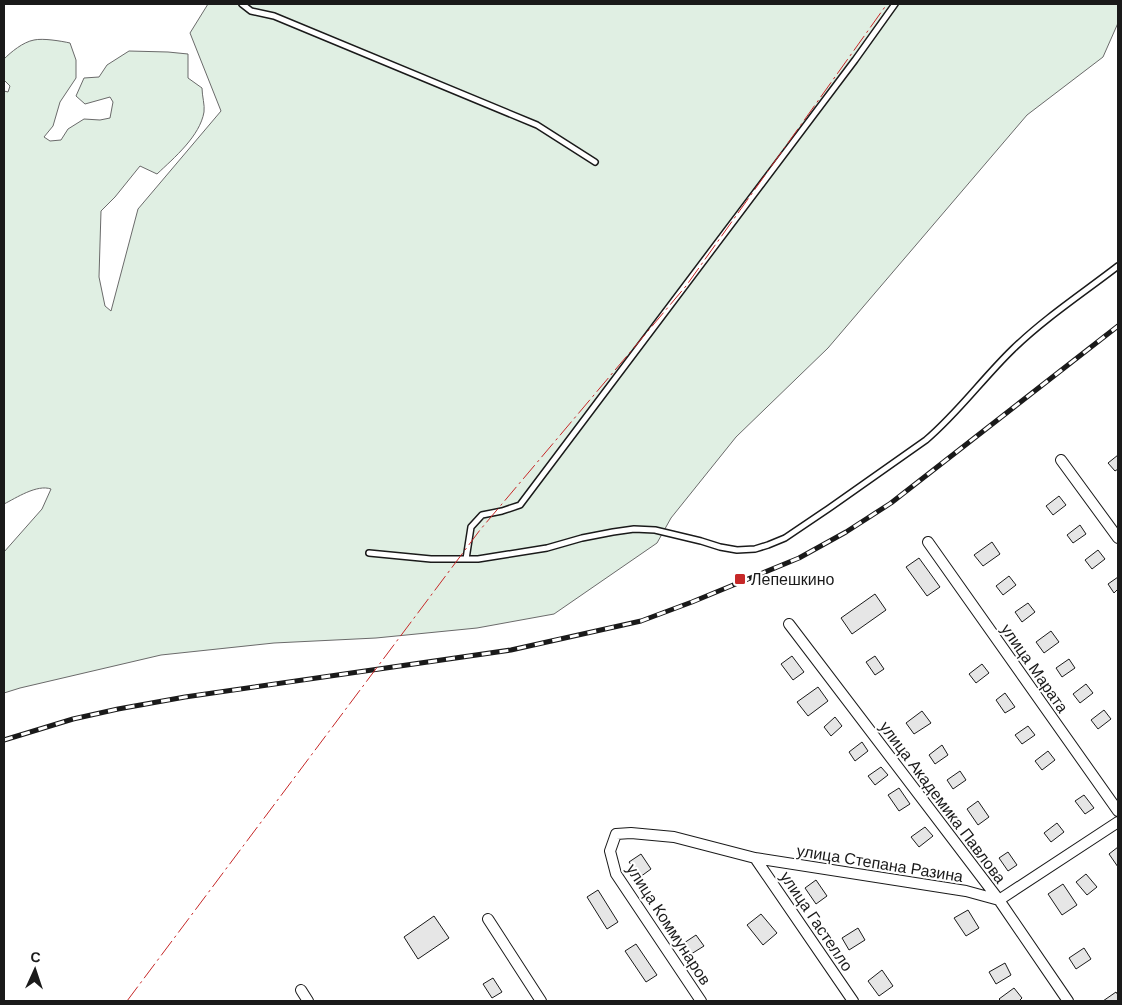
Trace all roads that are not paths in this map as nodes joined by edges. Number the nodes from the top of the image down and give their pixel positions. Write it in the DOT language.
graph roads {
  1 [pos="242,4"];
  2 [pos="895,4"];
  3 [pos="595,162"];
  4 [pos="1118,266"];
  5 [pos="1060,460"];
  6 [pos="1118,538"];
  7 [pos="928,542"];
  8 [pos="369,553"];
  9 [pos="466,559"];
  10 [pos="789,624"];
  11 [pos="1118,811"];
  12 [pos="1118,822"];
  13 [pos="616,834"];
  14 [pos="755,858"];
  15 [pos="999,900"];
  16 [pos="488,919"];
  17 [pos="301,990"];
  18 [pos="308,1001"];
  19 [pos="541,1001"];
  20 [pos="701,1001"];
  21 [pos="853,1001"];
  22 [pos="1068,1001"];
  1 -- 3 [label="lane"];
  2 -- 9 [label="lane"];
  4 -- 9 [label="lane"];
  5 -- 6 [label="street"];
  7 -- 11 [label="street, улица Марата"];
  8 -- 9 [label="lane"];
  10 -- 15 [label="street, улица Академика Павлова"];
  12 -- 15 [label="street"];
  13 -- 14 [label="street, улица Степана Разина"];
  13 -- 20 [label="street, улица Коммунаров"];
  14 -- 15 [label="street, улица Степана Разина"];
  14 -- 21 [label="street, улица Гастелло"];
  15 -- 22 [label="street, улица Академика Павлова"];
  16 -- 19 [label="street"];
  17 -- 18 [label="street"];
}
